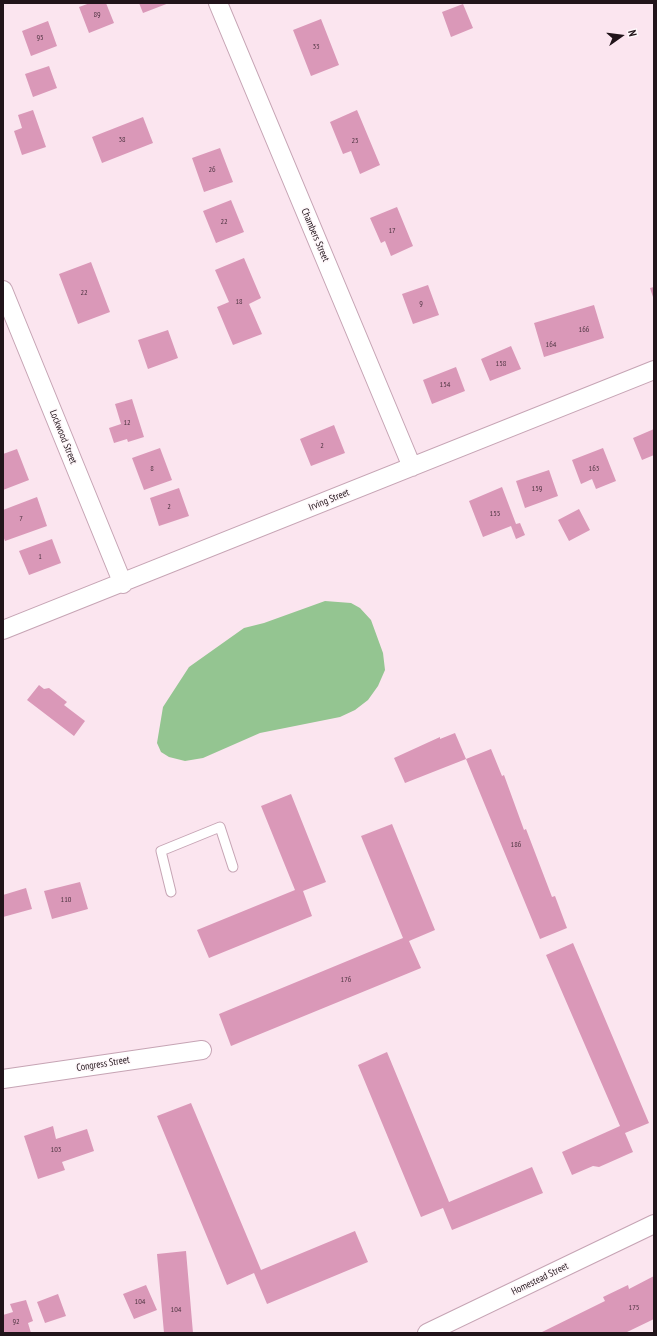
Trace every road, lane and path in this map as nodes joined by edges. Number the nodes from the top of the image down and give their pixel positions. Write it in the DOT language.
graph roads {
  1 [pos="218,3"];
  2 [pos="3,290"];
  3 [pos="654,370"];
  4 [pos="412,467"];
  5 [pos="123,584"];
  6 [pos="3,630"];
  7 [pos="233,867"];
  8 [pos="172,892"];
  9 [pos="202,1050"];
  10 [pos="3,1079"];
  11 [pos="654,1224"];
  12 [pos="427,1333"];
  1 -- 4 [label="street, Chambers Street"];
  2 -- 5 [label="street, Lockwood Street"];
  3 -- 4 [label="street, Irving Street"];
  4 -- 5 [label="street, Irving Street"];
  5 -- 6 [label="street, Irving Street"];
  7 -- 8 [label="lane"];
  9 -- 10 [label="street, Congress Street"];
  11 -- 12 [label="street, Homestead Street"];
}
